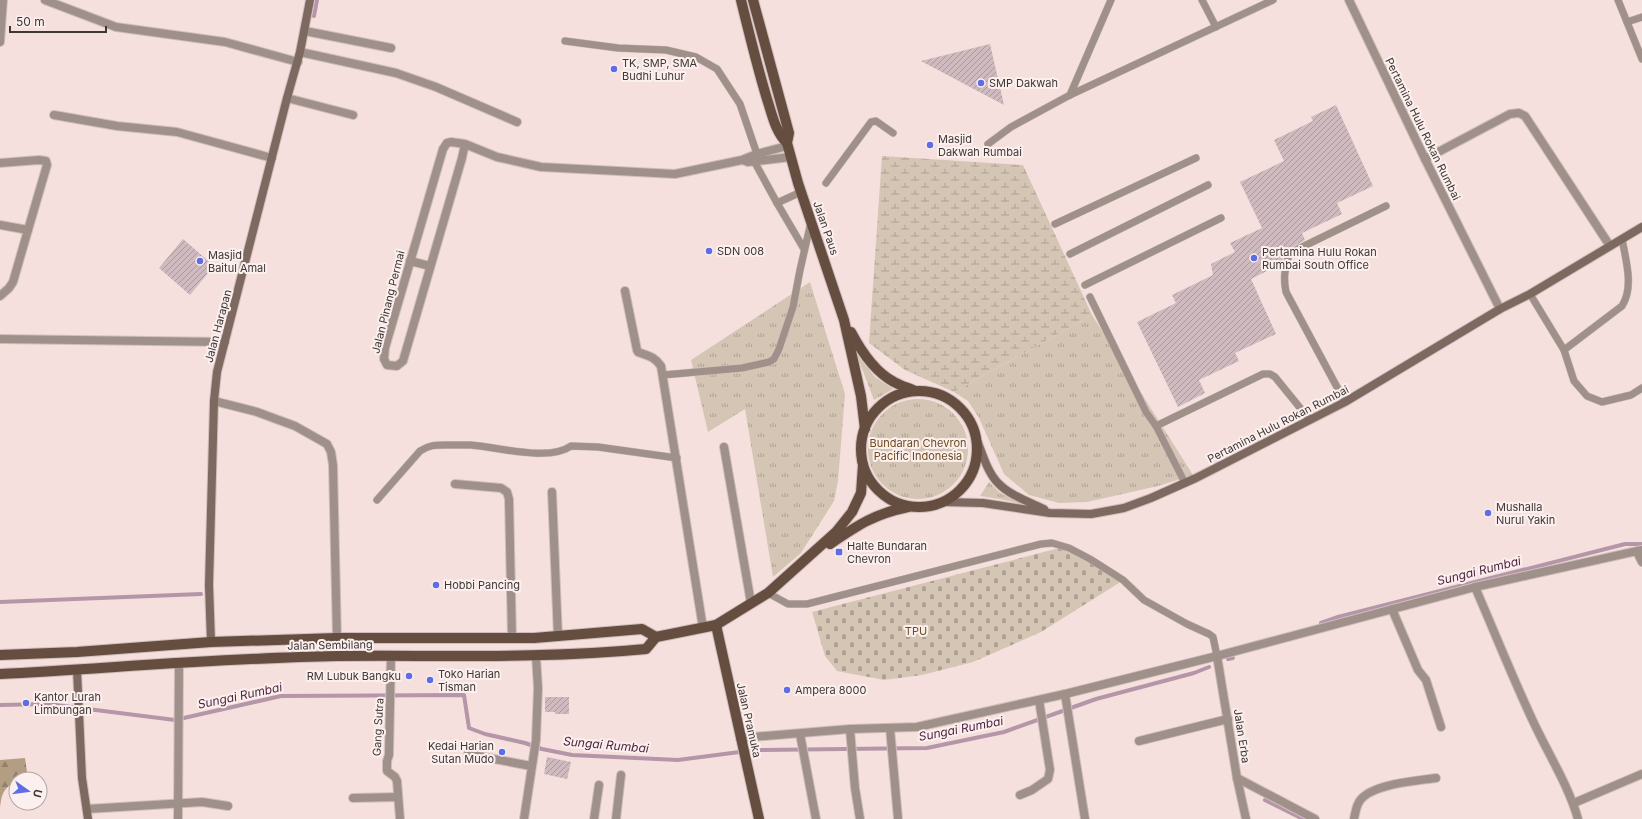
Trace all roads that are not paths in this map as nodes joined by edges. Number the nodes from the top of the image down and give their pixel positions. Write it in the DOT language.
graph roads {
  1 [pos="3,0"];
  2 [pos="44,0"];
  3 [pos="310,0"];
  4 [pos="741,0"];
  5 [pos="753,0"];
  6 [pos="1111,0"];
  7 [pos="1202,0"];
  8 [pos="1273,0"];
  9 [pos="1349,0"];
  10 [pos="1618,0"];
  11 [pos="1642,17"];
  12 [pos="1627,22"];
  13 [pos="1216,27"];
  14 [pos="305,31"];
  15 [pos="565,41"];
  16 [pos="0,42"];
  17 [pos="390,48"];
  18 [pos="300,52"];
  19 [pos="1642,59"];
  20 [pos="298,62"];
  21 [pos="1070,95"];
  22 [pos="287,98"];
  23 [pos="54,115"];
  24 [pos="353,115"];
  25 [pos="517,122"];
  26 [pos="893,133"];
  27 [pos="465,144"];
  28 [pos="787,144"];
  29 [pos="988,144"];
  30 [pos="791,157"];
  31 [pos="272,158"];
  32 [pos="755,158"];
  33 [pos="1196,158"];
  34 [pos="1425,159"];
  35 [pos="0,163"];
  36 [pos="826,183"];
  37 [pos="1208,185"];
  38 [pos="801,192"];
  39 [pos="777,202"];
  40 [pos="1386,206"];
  41 [pos="1221,218"];
  42 [pos="811,221"];
  43 [pos="1055,224"];
  44 [pos="0,225"];
  45 [pos="1642,227"];
  46 [pos="28,230"];
  47 [pos="1622,239"];
  48 [pos="1610,246"];
  49 [pos="804,249"];
  50 [pos="1070,254"];
  51 [pos="410,260"];
  52 [pos="430,266"];
  53 [pos="1085,285"];
  54 [pos="625,291"];
  55 [pos="1530,294"];
  56 [pos="0,296"];
  57 [pos="1090,297"];
  58 [pos="1500,309"];
  59 [pos="844,320"];
  60 [pos="0,339"];
  61 [pos="225,342"];
  62 [pos="1564,350"];
  63 [pos="663,375"];
  64 [pos="1642,388"];
  65 [pos="916,391"];
  66 [pos="214,401"];
  67 [pos="1345,402"];
  68 [pos="1310,420"];
  69 [pos="1156,426"];
  70 [pos="865,429"];
  71 [pos="976,438"];
  72 [pos="724,447"];
  73 [pos="677,458"];
  74 [pos="864,465"];
  75 [pos="1185,483"];
  76 [pos="455,484"];
  77 [pos="552,492"];
  78 [pos="377,500"];
  79 [pos="943,502"];
  80 [pos="911,507"];
  81 [pos="1050,513"];
  82 [pos="1639,551"];
  83 [pos="806,560"];
  84 [pos="1642,562"];
  85 [pos="1476,587"];
  86 [pos="768,593"];
  87 [pos="751,603"];
  88 [pos="1392,609"];
  89 [pos="716,625"];
  90 [pos="703,628"];
  91 [pos="642,629"];
  92 [pos="558,637"];
  93 [pos="656,637"];
  94 [pos="336,638"];
  95 [pos="512,638"];
  96 [pos="211,642"];
  97 [pos="646,649"];
  98 [pos="0,655"];
  99 [pos="391,656"];
  100 [pos="536,656"];
  101 [pos="1217,656"];
  102 [pos="179,663"];
  103 [pos="76,670"];
  104 [pos="0,674"];
  105 [pos="1066,694"];
  106 [pos="1039,700"];
  107 [pos="1228,719"];
  108 [pos="1441,727"];
  109 [pos="890,728"];
  110 [pos="850,729"];
  111 [pos="800,734"];
  112 [pos="740,738"];
  113 [pos="1139,741"];
  114 [pos="468,754"];
  115 [pos="531,766"];
  116 [pos="1642,774"];
  117 [pos="620,775"];
  118 [pos="1237,778"];
  119 [pos="1436,778"];
  120 [pos="598,785"];
  121 [pos="1020,795"];
  122 [pos="398,797"];
  123 [pos="353,798"];
  124 [pos="1574,803"];
  125 [pos="178,804"];
  126 [pos="228,806"];
  127 [pos="86,809"];
  128 [pos="88,819"];
  129 [pos="178,819"];
  130 [pos="400,819"];
  131 [pos="524,819"];
  132 [pos="594,819"];
  133 [pos="616,819"];
  134 [pos="759,819"];
  135 [pos="816,819"];
  136 [pos="860,819"];
  137 [pos="898,819"];
  138 [pos="1085,819"];
  139 [pos="1246,819"];
  140 [pos="1315,819"];
  141 [pos="1354,819"];
  142 [pos="1578,819"];
  1 -- 16 [label="street"];
  2 -- 20 [label="street"];
  3 -- 14 [label="street, Jalan Harapan"];
  4 -- 28 [label="main road, Jalan Paus"];
  5 -- 28 [label="main road, Jalan Paus"];
  6 -- 21 [label="lane"];
  7 -- 13 [label="lane"];
  8 -- 13 [label="lane"];
  9 -- 34 [label="street, Pertamina Hulu Rokan Rumbai"];
  10 -- 12 [label="lane"];
  11 -- 12 [label="lane"];
  12 -- 19 [label="lane"];
  13 -- 21 [label="lane"];
  14 -- 17 [label="street"];
  14 -- 18 [label="street, Jalan Harapan"];
  15 -- 32 [label="lane"];
  18 -- 20 [label="street, Jalan Harapan"];
  18 -- 25 [label="street"];
  20 -- 22 [label="street, Jalan Harapan"];
  21 -- 29 [label="lane"];
  22 -- 24 [label="street"];
  22 -- 31 [label="street, Jalan Harapan"];
  23 -- 31 [label="street"];
  26 -- 36 [label="lane"];
  27 -- 32 [label="street, Jalan Pinang Permai"];
  27 -- 51 [label="street, Jalan Pinang Permai"];
  27 -- 52 [label="street, Jalan Pinang Permai"];
  28 -- 30 [label="main road, Jalan Paus"];
  28 -- 32 [label="street, Jalan Pinang Permai"];
  30 -- 32 [label="street, Jalan Pinang Permai"];
  30 -- 38 [label="main road, Jalan Paus"];
  31 -- 61 [label="street, Jalan Harapan"];
  32 -- 39 [label="lane"];
  33 -- 43 [label="lane"];
  34 -- 48 [label="street"];
  34 -- 58 [label="street, Pertamina Hulu Rokan Rumbai"];
  35 -- 46 [label="street"];
  37 -- 50 [label="lane"];
  38 -- 39 [label="lane"];
  38 -- 42 [label="main road, Jalan Paus"];
  39 -- 49 [label="lane"];
  40 -- 67 [label="lane"];
  41 -- 53 [label="lane"];
  42 -- 49 [label="lane"];
  42 -- 59 [label="main road, Jalan Paus"];
  44 -- 46 [label="street"];
  45 -- 47 [label="street, Pertamina Hulu Rokan Rumbai"];
  46 -- 56 [label="street"];
  47 -- 48 [label="street, Pertamina Hulu Rokan Rumbai"];
  47 -- 62 [label="lane"];
  48 -- 55 [label="street, Pertamina Hulu Rokan Rumbai"];
  49 -- 63 [label="lane"];
  51 -- 52 [label="street"];
  51 -- 52 [label="street, Jalan Pinang Permai"];
  54 -- 63 [label="street"];
  55 -- 58 [label="street, Pertamina Hulu Rokan Rumbai"];
  55 -- 62 [label="lane"];
  57 -- 69 [label="lane"];
  58 -- 67 [label="street, Pertamina Hulu Rokan Rumbai"];
  59 -- 65 [label="main road, Jalan Paus"];
  59 -- 70 [label="main road, Jalan Paus"];
  60 -- 61 [label="street"];
  61 -- 66 [label="street, Jalan Harapan"];
  62 -- 64 [label="lane"];
  63 -- 73 [label="street"];
  65 -- 70 [label="main road"];
  65 -- 71 [label="main road"];
  66 -- 94 [label="street"];
  66 -- 96 [label="street, Jalan Harapan"];
  67 -- 68 [label="street, Pertamina Hulu Rokan Rumbai"];
  68 -- 69 [label="lane"];
  68 -- 75 [label="street, Pertamina Hulu Rokan Rumbai"];
  69 -- 75 [label="lane"];
  70 -- 74 [label="main road"];
  71 -- 79 [label="main road"];
  71 -- 81 [label="street, Pertamina Hulu Rokan Rumbai"];
  72 -- 87 [label="street"];
  73 -- 78 [label="lane"];
  73 -- 90 [label="street"];
  74 -- 80 [label="main road"];
  74 -- 83 [label="main road"];
  75 -- 81 [label="street, Pertamina Hulu Rokan Rumbai"];
  76 -- 95 [label="street"];
  77 -- 92 [label="street"];
  79 -- 80 [label="main road"];
  79 -- 81 [label="street, Pertamina Hulu Rokan Rumbai"];
  80 -- 83 [label="main road"];
  82 -- 84 [label="street"];
  82 -- 85 [label="street"];
  83 -- 86 [label="main road"];
  85 -- 88 [label="street"];
  85 -- 124 [label="street"];
  86 -- 87 [label="main road"];
  86 -- 101 [label="lane"];
  87 -- 89 [label="main road"];
  88 -- 101 [label="street"];
  88 -- 108 [label="street"];
  89 -- 90 [label="main road"];
  89 -- 112 [label="main road, Jalan Pramuka"];
  90 -- 93 [label="main road"];
  91 -- 92 [label="main road, Jalan Sembilang"];
  91 -- 93 [label="main road"];
  91 -- 97 [label="main road"];
  92 -- 95 [label="main road, Jalan Sembilang"];
  93 -- 97 [label="main road"];
  94 -- 95 [label="main road, Jalan Sembilang"];
  94 -- 96 [label="main road, Jalan Sembilang"];
  96 -- 98 [label="main road, Jalan Sembilang"];
  97 -- 100 [label="main road, Jalan Sembilang"];
  99 -- 100 [label="main road, Jalan Sembilang"];
  99 -- 102 [label="main road, Jalan Sembilang"];
  99 -- 122 [label="street, Gang Sutra"];
  100 -- 115 [label="street"];
  101 -- 105 [label="street"];
  101 -- 107 [label="street, Jalan Erba"];
  102 -- 103 [label="main road, Jalan Sembilang"];
  102 -- 125 [label="street"];
  103 -- 104 [label="main road, Jalan Sembilang"];
  103 -- 127 [label="street"];
  105 -- 106 [label="street"];
  105 -- 138 [label="street"];
  106 -- 109 [label="street"];
  106 -- 121 [label="street"];
  107 -- 113 [label="street"];
  107 -- 118 [label="street, Jalan Erba"];
  109 -- 110 [label="street"];
  109 -- 137 [label="street"];
  110 -- 111 [label="street"];
  110 -- 136 [label="street"];
  111 -- 112 [label="street"];
  111 -- 135 [label="street"];
  112 -- 134 [label="main road, Jalan Pramuka"];
  114 -- 115 [label="street"];
  115 -- 131 [label="street"];
  116 -- 124 [label="street"];
  117 -- 133 [label="street"];
  118 -- 139 [label="street, Jalan Erba"];
  118 -- 140 [label="street"];
  119 -- 141 [label="street"];
  120 -- 132 [label="street"];
  122 -- 123 [label="street"];
  122 -- 130 [label="street, Gang Sutra"];
  124 -- 142 [label="street"];
  125 -- 126 [label="street"];
  125 -- 127 [label="street"];
  125 -- 129 [label="street"];
  127 -- 128 [label="street"];
}
